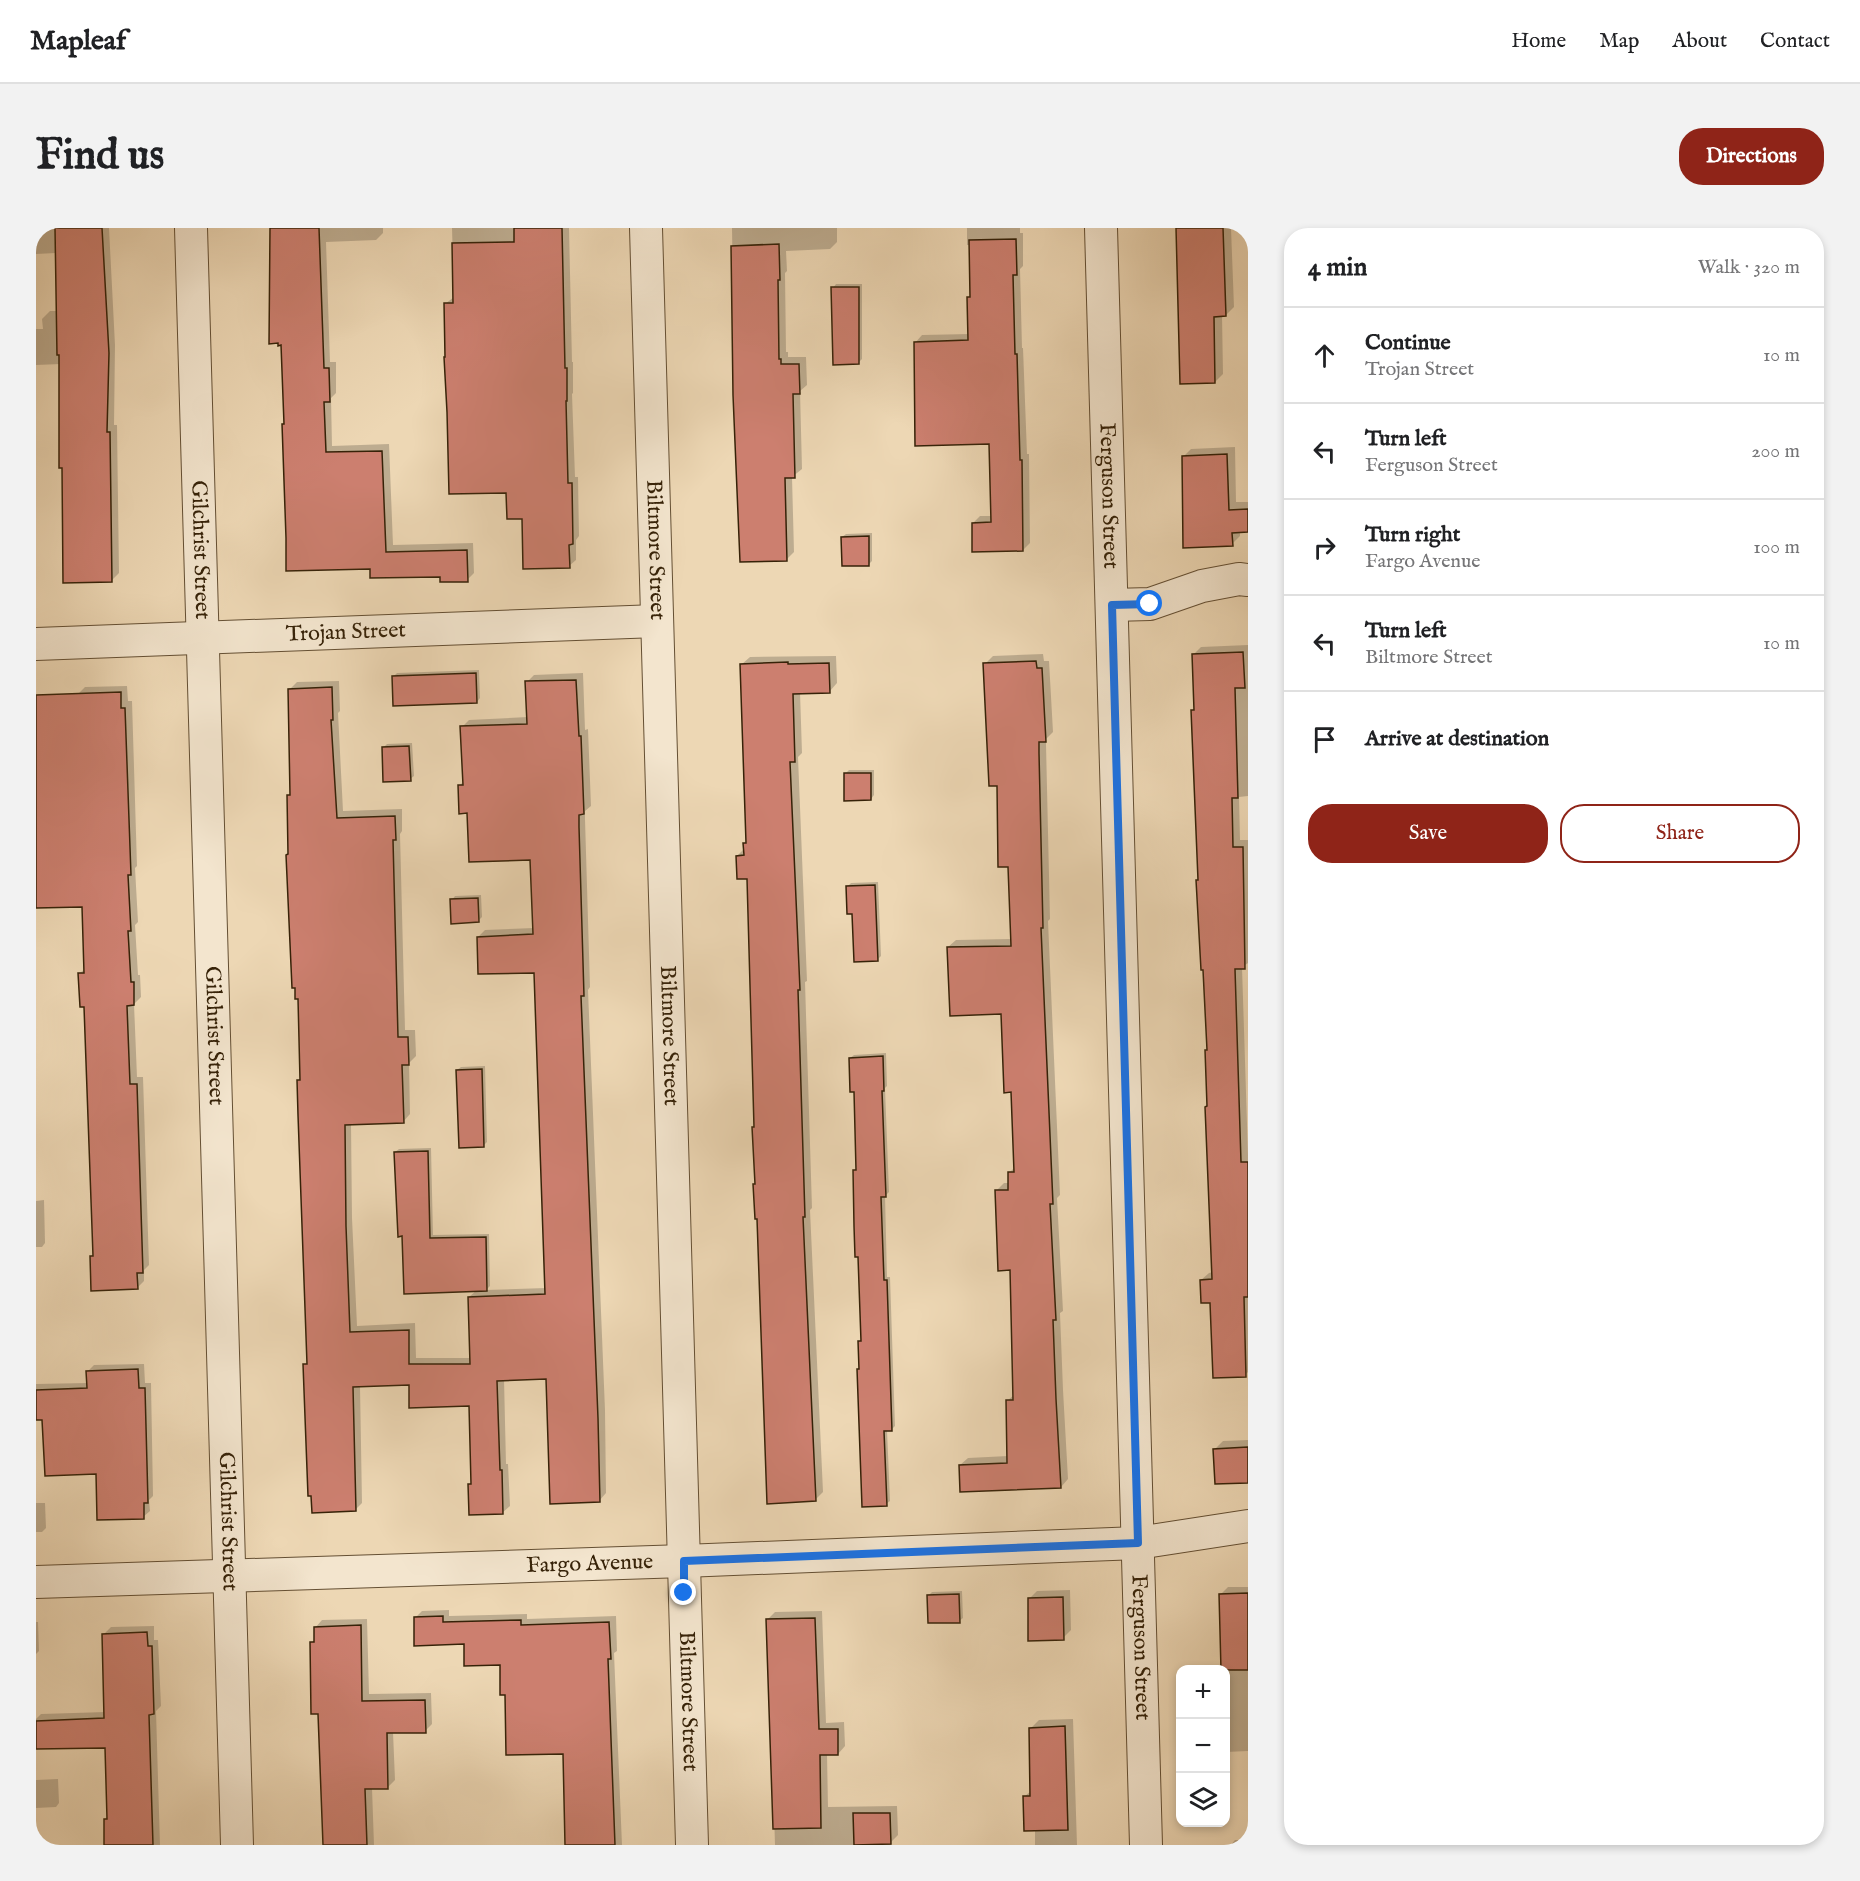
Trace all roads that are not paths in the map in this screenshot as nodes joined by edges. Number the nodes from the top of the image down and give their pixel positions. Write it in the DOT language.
graph roads {
  1 [pos="191,228"];
  2 [pos="646,228"];
  3 [pos="1101,228"];
  4 [pos="1248,579"];
  5 [pos="1112,605"];
  6 [pos="657,621"];
  7 [pos="202,638"];
  8 [pos="36,644"];
  9 [pos="1248,1526"];
  10 [pos="1138,1543"];
  11 [pos="684,1561"];
  12 [pos="229,1576"];
  13 [pos="36,1582"];
  14 [pos="237,1845"];
  15 [pos="692,1845"];
  16 [pos="1146,1845"];
  1 -- 7 [label="street, Gilchrist Street"];
  2 -- 6 [label="street, Biltmore Street"];
  3 -- 5 [label="street, Ferguson Street"];
  4 -- 5 [label="street"];
  5 -- 10 [label="street, Ferguson Street"];
  6 -- 7 [label="street, Trojan Street"];
  6 -- 11 [label="street, Biltmore Street"];
  7 -- 8 [label="street, Trojan Street"];
  7 -- 12 [label="street, Gilchrist Street"];
  9 -- 10 [label="street, Fargo Avenue"];
  10 -- 11 [label="street, Fargo Avenue"];
  10 -- 16 [label="street, Ferguson Street"];
  11 -- 12 [label="street, Fargo Avenue"];
  11 -- 15 [label="street, Biltmore Street"];
  12 -- 13 [label="street, Fargo Avenue"];
  12 -- 14 [label="street, Gilchrist Street"];
}
